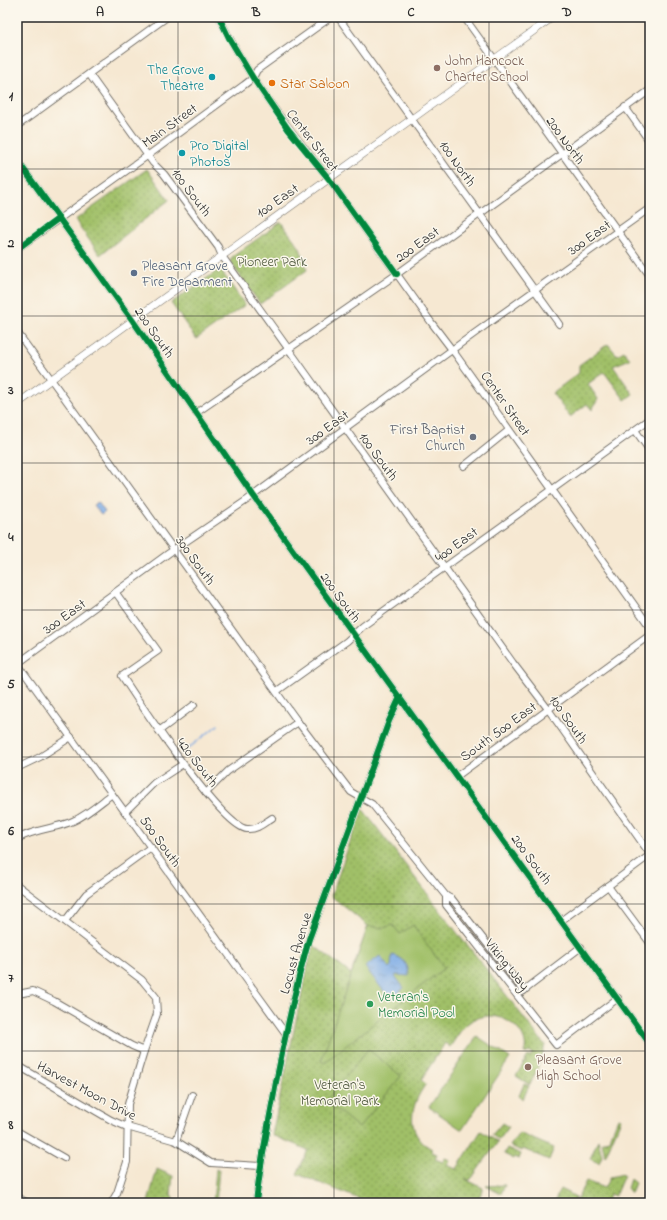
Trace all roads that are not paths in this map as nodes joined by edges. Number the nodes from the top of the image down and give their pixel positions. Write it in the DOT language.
graph roads {
  1 [pos="167,17"];
  2 [pos="219,17"];
  3 [pos="331,17"];
  4 [pos="338,17"];
  5 [pos="464,17"];
  6 [pos="553,17"];
  7 [pos="495,60"];
  8 [pos="89,74"];
  9 [pos="253,78"];
  10 [pos="650,90"];
  11 [pos="625,107"];
  12 [pos="412,119"];
  13 [pos="17,126"];
  14 [pos="650,142"];
  15 [pos="561,153"];
  16 [pos="148,156"];
  17 [pos="17,160"];
  18 [pos="329,179"];
  19 [pos="650,208"];
  20 [pos="479,214"];
  21 [pos="59,218"];
  22 [pos="618,231"];
  23 [pos="17,249"];
  24 [pos="222,256"];
  25 [pos="397,274"];
  26 [pos="650,276"];
  27 [pos="535,290"];
  28 [pos="133,321"];
  29 [pos="559,324"];
  30 [pos="17,332"];
  31 [pos="288,350"];
  32 [pos="452,350"];
  33 [pos="52,379"];
  34 [pos="17,404"];
  35 [pos="196,413"];
  36 [pos="650,419"];
  37 [pos="344,428"];
  38 [pos="509,430"];
  39 [pos="635,430"];
  40 [pos="650,451"];
  41 [pos="464,466"];
  42 [pos="552,489"];
  43 [pos="253,495"];
  44 [pos="174,550"];
  45 [pos="444,567"];
  46 [pos="116,593"];
  47 [pos="650,627"];
  48 [pos="354,634"];
  49 [pos="650,634"];
  50 [pos="17,664"];
  51 [pos="277,692"];
  52 [pos="400,697"];
  53 [pos="194,705"];
  54 [pos="548,709"];
  55 [pos="298,722"];
  56 [pos="159,731"];
  57 [pos="70,737"];
  58 [pos="183,764"];
  59 [pos="17,768"];
  60 [pos="457,776"];
  61 [pos="206,792"];
  62 [pos="112,794"];
  63 [pos="361,797"];
  64 [pos="125,812"];
  65 [pos="272,818"];
  66 [pos="17,839"];
  67 [pos="151,847"];
  68 [pos="650,854"];
  69 [pos="17,884"];
  70 [pos="608,886"];
  71 [pos="446,896"];
  72 [pos="562,920"];
  73 [pos="64,921"];
  74 [pos="650,943"];
  75 [pos="581,947"];
  76 [pos="524,991"];
  77 [pos="518,996"];
  78 [pos="17,997"];
  79 [pos="618,998"];
  80 [pos="17,1015"];
  81 [pos="17,1021"];
  82 [pos="286,1034"];
  83 [pos="650,1044"];
  84 [pos="144,1051"];
  85 [pos="17,1065"];
  86 [pos="192,1095"];
  87 [pos="127,1127"];
  88 [pos="17,1131"];
  89 [pos="176,1141"];
  90 [pos="64,1158"];
  91 [pos="260,1166"];
  92 [pos="17,1197"];
  93 [pos="28,1203"];
  94 [pos="111,1203"];
  95 [pos="256,1203"];
  1 -- 8 [label="street"];
  2 -- 9 [label="main road, Center Street"];
  3 -- 9 [label="street, Main Street"];
  4 -- 12 [label="street, 100 North"];
  5 -- 7 [label="street, 200 North"];
  6 -- 7 [label="main road, 100 East"];
  7 -- 12 [label="main road, 100 East"];
  7 -- 15 [label="street, 200 North"];
  8 -- 13 [label="street"];
  8 -- 16 [label="street, 100 South"];
  9 -- 16 [label="street, Main Street"];
  9 -- 18 [label="main road, Center Street"];
  10 -- 11 [label="street, 200 East"];
  11 -- 14 [label="street"];
  11 -- 15 [label="street, 200 East"];
  12 -- 18 [label="main road, 100 East"];
  12 -- 20 [label="street, 100 North"];
  15 -- 20 [label="street, 200 East"];
  15 -- 22 [label="street, 200 North"];
  16 -- 21 [label="street, Main Street"];
  16 -- 24 [label="street, 100 South"];
  17 -- 21 [label="street, 200 South"];
  18 -- 24 [label="main road, 100 East"];
  18 -- 25 [label="street, Center Street"];
  19 -- 22 [label="street, 300 East"];
  20 -- 25 [label="street, 200 East"];
  20 -- 27 [label="street, 100 North"];
  21 -- 23 [label="street, Main Street"];
  21 -- 28 [label="street, 200 South"];
  22 -- 26 [label="street, 200 North"];
  22 -- 27 [label="street, 300 East"];
  24 -- 28 [label="main road, 100 East"];
  24 -- 31 [label="street, 100 South"];
  25 -- 31 [label="street, 200 East"];
  25 -- 32 [label="street, Center Street"];
  27 -- 29 [label="street, 100 North"];
  27 -- 32 [label="street, 300 East"];
  28 -- 33 [label="main road, 100 East"];
  28 -- 35 [label="street, 200 South"];
  30 -- 33 [label="street, 300 South"];
  31 -- 35 [label="street, 200 East"];
  31 -- 37 [label="street, 100 South"];
  32 -- 37 [label="street, 300 East"];
  32 -- 38 [label="street, Center Street"];
  33 -- 34 [label="main road, 100 East"];
  33 -- 44 [label="street, 300 South"];
  35 -- 43 [label="street, 200 South"];
  36 -- 39 [label="street, 400 East"];
  37 -- 43 [label="street, 300 East"];
  37 -- 45 [label="street, 100 South"];
  38 -- 41 [label="street"];
  38 -- 42 [label="street, Center Street"];
  39 -- 40 [label="street"];
  39 -- 42 [label="street, 400 East"];
  42 -- 45 [label="street, 400 East"];
  42 -- 47 [label="street, Center Street"];
  43 -- 44 [label="street, 300 East"];
  43 -- 48 [label="street, 200 South"];
  44 -- 46 [label="street, 300 East"];
  44 -- 51 [label="street, 300 South"];
  45 -- 48 [label="street, 400 East"];
  45 -- 54 [label="street, 100 South"];
  46 -- 50 [label="street, 300 East"];
  46 -- 56 [label="street, 420 South"];
  48 -- 51 [label="street, 400 East"];
  48 -- 52 [label="street, 200 South"];
  49 -- 54 [label="street, South 500 East"];
  50 -- 57 [label="street, 500 South"];
  51 -- 55 [label="street, 300 South"];
  52 -- 60 [label="street, 200 South"];
  52 -- 63 [label="street, Locust Avenue"];
  53 -- 56 [label="street"];
  54 -- 60 [label="street, South 500 East"];
  54 -- 68 [label="street, 100 South"];
  55 -- 61 [label="street"];
  55 -- 63 [label="street, 300 South"];
  56 -- 58 [label="street, 420 South"];
  57 -- 59 [label="street"];
  57 -- 62 [label="street, 500 South"];
  58 -- 61 [label="street, 420 South"];
  58 -- 64 [label="street"];
  60 -- 72 [label="street, 200 South"];
  61 -- 65 [label="street, 420 South"];
  62 -- 64 [label="street, 500 South"];
  62 -- 66 [label="street"];
  63 -- 71 [label="street, Viking Way"];
  63 -- 82 [label="street, Locust Avenue"];
  64 -- 67 [label="street, 500 South"];
  67 -- 73 [label="street"];
  67 -- 82 [label="street, 500 South"];
  68 -- 70 [label="street"];
  69 -- 73 [label="street"];
  70 -- 72 [label="street"];
  70 -- 74 [label="street"];
  71 -- 76 [label="street, Viking Way"];
  71 -- 77 [label="street, Viking Way"];
  72 -- 75 [label="street, 200 South"];
  73 -- 84 [label="street"];
  75 -- 76 [label="street"];
  75 -- 79 [label="street, 200 South"];
  76 -- 77 [label="street"];
  77 -- 79 [label="street, Viking Way"];
  78 -- 84 [label="street"];
  79 -- 83 [label="street, 200 South"];
  80 -- 81 [label="street"];
  82 -- 91 [label="street, Locust Avenue"];
  84 -- 87 [label="street"];
  85 -- 87 [label="street, Harvest Moon Drive"];
  86 -- 89 [label="street"];
  87 -- 89 [label="street, Harvest Moon Drive"];
  87 -- 94 [label="street"];
  88 -- 90 [label="street"];
  89 -- 91 [label="street, Harvest Moon Drive"];
  91 -- 95 [label="street, Locust Avenue"];
  92 -- 93 [label="street"];
}
